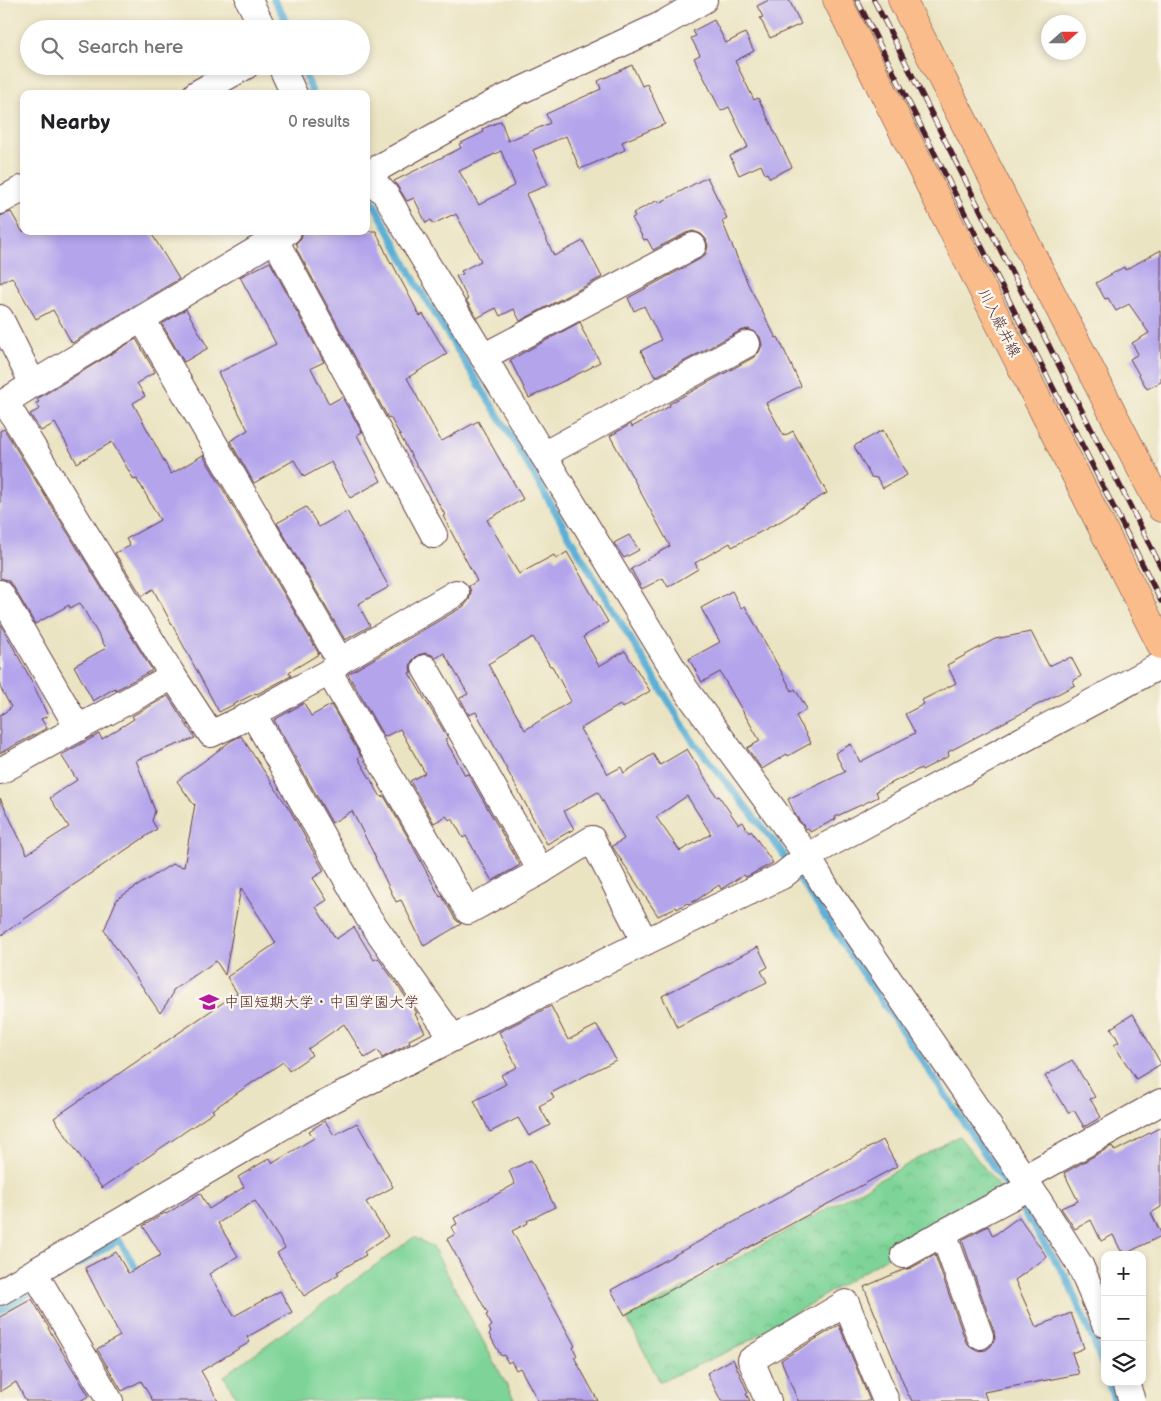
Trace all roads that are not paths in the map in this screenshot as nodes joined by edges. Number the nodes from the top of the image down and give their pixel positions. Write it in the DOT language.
graph roads {
  1 [pos="249,0"];
  2 [pos="704,0"];
  3 [pos="836,0"];
  4 [pos="902,0"];
  5 [pos="259,20"];
  6 [pos="230,75"];
  7 [pos="285,75"];
  8 [pos="203,90"];
  9 [pos="292,90"];
  10 [pos="370,175"];
  11 [pos="370,180"];
  12 [pos="20,190"];
  13 [pos="0,201"];
  14 [pos="282,236"];
  15 [pos="693,246"];
  16 [pos="0,318"];
  17 [pos="142,319"];
  18 [pos="747,344"];
  19 [pos="483,356"];
  20 [pos="33,384"];
  21 [pos="3,403"];
  22 [pos="543,455"];
  23 [pos="1161,508"];
  24 [pos="434,535"];
  25 [pos="0,593"];
  26 [pos="456,593"];
  27 [pos="1161,645"];
  28 [pos="335,666"];
  29 [pos="1161,666"];
  30 [pos="425,668"];
  31 [pos="173,676"];
  32 [pos="253,714"];
  33 [pos="78,728"];
  34 [pos="0,771"];
  35 [pos="797,865"];
  36 [pos="541,871"];
  37 [pos="646,942"];
  38 [pos="454,1038"];
  39 [pos="1161,1102"];
  40 [pos="1020,1189"];
  41 [pos="943,1233"];
  42 [pos="904,1255"];
  43 [pos="40,1282"];
  44 [pos="0,1292"];
  45 [pos="1101,1315"];
  46 [pos="980,1336"];
  47 [pos="1127,1386"];
  48 [pos="110,1401"];
  49 [pos="768,1401"];
  50 [pos="886,1401"];
  51 [pos="1132,1401"];
  1 -- 5 [label="street"];
  2 -- 10 [label="street"];
  3 -- 27 [label="main road, 川入巌井線"];
  4 -- 23 [label="main road"];
  6 -- 8 [label="street"];
  7 -- 9 [label="street"];
  11 -- 19 [label="street"];
  12 -- 13 [label="street"];
  14 -- 17 [label="street"];
  14 -- 24 [label="street"];
  15 -- 19 [label="street"];
  16 -- 20 [label="street"];
  17 -- 20 [label="street"];
  17 -- 28 [label="street"];
  18 -- 22 [label="street"];
  19 -- 22 [label="street"];
  20 -- 21 [label="street"];
  21 -- 31 [label="street"];
  22 -- 35 [label="street"];
  25 -- 33 [label="street"];
  26 -- 28 [label="street"];
  28 -- 32 [label="street"];
  28 -- 36 [label="street"];
  29 -- 35 [label="street"];
  30 -- 36 [label="street"];
  31 -- 32 [label="street"];
  31 -- 33 [label="street"];
  32 -- 38 [label="street"];
  33 -- 34 [label="street"];
  35 -- 37 [label="street"];
  35 -- 40 [label="street"];
  36 -- 37 [label="street"];
  37 -- 38 [label="street"];
  38 -- 43 [label="street"];
  39 -- 40 [label="street"];
  40 -- 41 [label="street"];
  40 -- 45 [label="street"];
  41 -- 42 [label="street"];
  41 -- 46 [label="street"];
  43 -- 44 [label="street"];
  43 -- 48 [label="street"];
  47 -- 51 [label="street"];
  49 -- 50 [label="street"];
}
